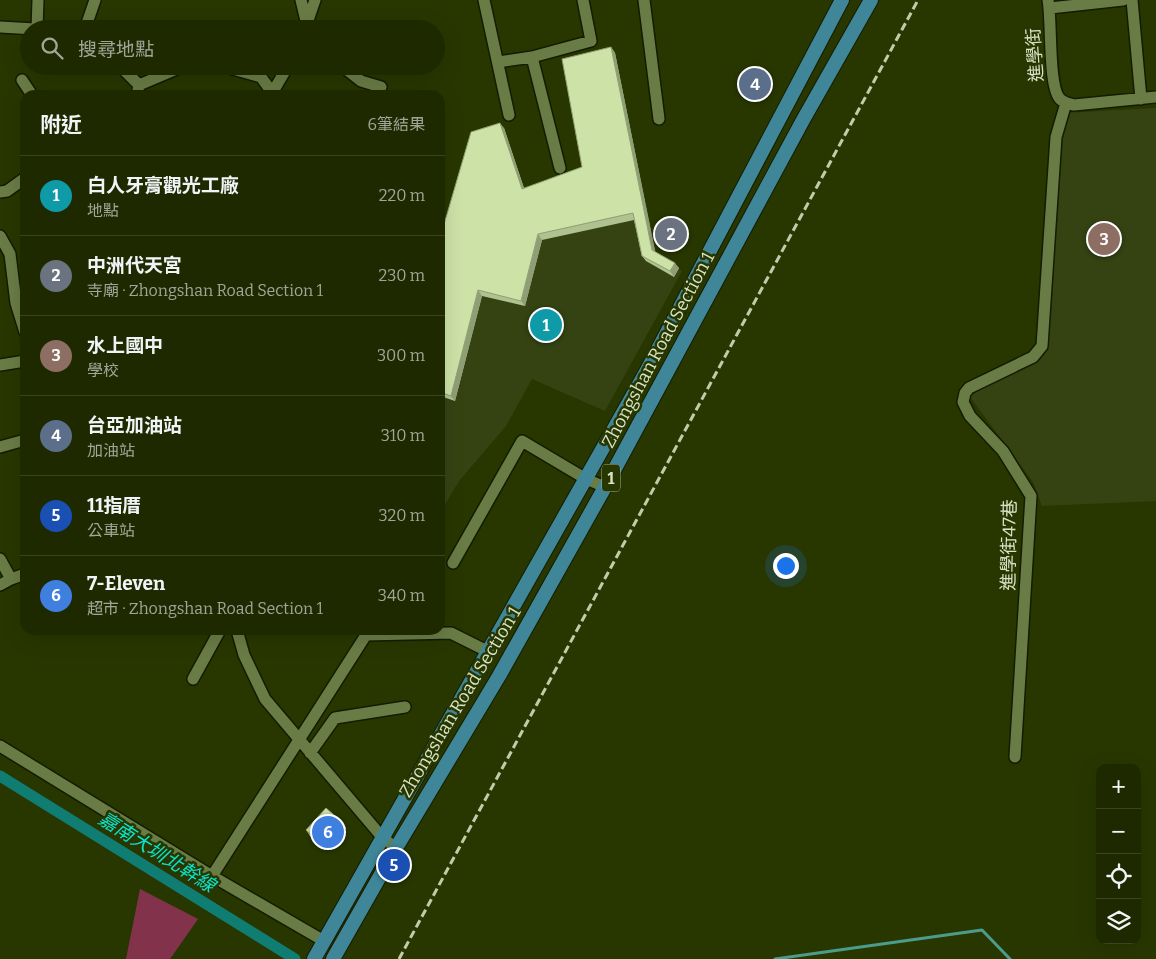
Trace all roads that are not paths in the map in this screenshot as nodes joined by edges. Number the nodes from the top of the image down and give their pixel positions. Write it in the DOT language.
graph roads {
  1 [pos="38,0"];
  2 [pos="95,0"];
  3 [pos="301,0"];
  4 [pos="315,0"];
  5 [pos="484,0"];
  6 [pos="584,0"];
  7 [pos="644,0"];
  8 [pos="842,0"];
  9 [pos="871,0"];
  10 [pos="1122,0"];
  11 [pos="1132,0"];
  12 [pos="1049,4"];
  13 [pos="37,20"];
  14 [pos="88,20"];
  15 [pos="305,20"];
  16 [pos="309,20"];
  17 [pos="0,27"];
  18 [pos="20,28"];
  19 [pos="532,57"];
  20 [pos="498,62"];
  21 [pos="127,75"];
  22 [pos="167,75"];
  23 [pos="254,75"];
  24 [pos="283,75"];
  25 [pos="353,75"];
  26 [pos="22,80"];
  27 [pos="381,87"];
  28 [pos="29,90"];
  29 [pos="138,90"];
  30 [pos="270,90"];
  31 [pos="275,90"];
  32 [pos="1156,97"];
  33 [pos="1141,99"];
  34 [pos="1066,103"];
  35 [pos="785,107"];
  36 [pos="509,115"];
  37 [pos="659,119"];
  38 [pos="803,120"];
  39 [pos="560,168"];
  40 [pos="20,182"];
  41 [pos="0,192"];
  42 [pos="2,245"];
  43 [pos="20,290"];
  44 [pos="20,315"];
  45 [pos="20,362"];
  46 [pos="0,365"];
  47 [pos="20,441"];
  48 [pos="0,447"];
  49 [pos="586,478"];
  50 [pos="605,487"];
  51 [pos="0,559"];
  52 [pos="453,562"];
  53 [pos="20,576"];
  54 [pos="11,579"];
  55 [pos="0,585"];
  56 [pos="445,633"];
  57 [pos="217,635"];
  58 [pos="238,635"];
  59 [pos="366,635"];
  60 [pos="489,652"];
  61 [pos="192,679"];
  62 [pos="405,707"];
  63 [pos="298,739"];
  64 [pos="0,746"];
  65 [pos="310,753"];
  66 [pos="1016,756"];
  67 [pos="382,838"];
  68 [pos="396,848"];
  69 [pos="212,876"];
  70 [pos="324,941"];
  71 [pos="336,954"];
  72 [pos="314,959"];
  1 -- 13 [label="street"];
  2 -- 14 [label="street"];
  3 -- 15 [label="street"];
  4 -- 16 [label="street"];
  5 -- 20 [label="street"];
  6 -- 19 [label="street"];
  7 -- 37 [label="street"];
  8 -- 35 [label="main road, Zhongshan Road Section 1 / 1"];
  9 -- 38 [label="main road, Zhongshan Road Section 1 / 1"];
  10 -- 12 [label="street"];
  11 -- 33 [label="street"];
  12 -- 34 [label="street, 進學街"];
  17 -- 18 [label="street"];
  19 -- 20 [label="street"];
  19 -- 39 [label="street"];
  20 -- 36 [label="street"];
  21 -- 29 [label="street"];
  22 -- 29 [label="street"];
  23 -- 30 [label="street"];
  24 -- 31 [label="street"];
  25 -- 27 [label="street"];
  26 -- 28 [label="street"];
  32 -- 33 [label="street"];
  33 -- 34 [label="street"];
  34 -- 66 [label="street, 進學街47巷"];
  35 -- 38 [label="main road"];
  35 -- 49 [label="main road, Zhongshan Road Section 1 / 1"];
  38 -- 50 [label="main road, Zhongshan Road Section 1 / 1"];
  40 -- 41 [label="street"];
  42 -- 43 [label="street"];
  43 -- 44 [label="street"];
  45 -- 46 [label="street"];
  47 -- 48 [label="street"];
  49 -- 50 [label="street"];
  49 -- 52 [label="street"];
  49 -- 60 [label="main road, Zhongshan Road Section 1 / 1"];
  50 -- 68 [label="main road, Zhongshan Road Section 1 / 1"];
  51 -- 54 [label="street"];
  53 -- 54 [label="street"];
  54 -- 55 [label="street"];
  56 -- 60 [label="street"];
  57 -- 61 [label="street"];
  58 -- 63 [label="street"];
  59 -- 63 [label="street"];
  60 -- 67 [label="main road, Zhongshan Road Section 1 / 1"];
  62 -- 65 [label="street"];
  63 -- 65 [label="street"];
  63 -- 69 [label="street"];
  64 -- 69 [label="street"];
  65 -- 67 [label="street"];
  67 -- 68 [label="street"];
  67 -- 70 [label="main road, Zhongshan Road Section 1 / 1"];
  68 -- 71 [label="main road, Zhongshan Road Section 1 / 1"];
  69 -- 70 [label="street"];
  70 -- 72 [label="main road, 1"];
}
